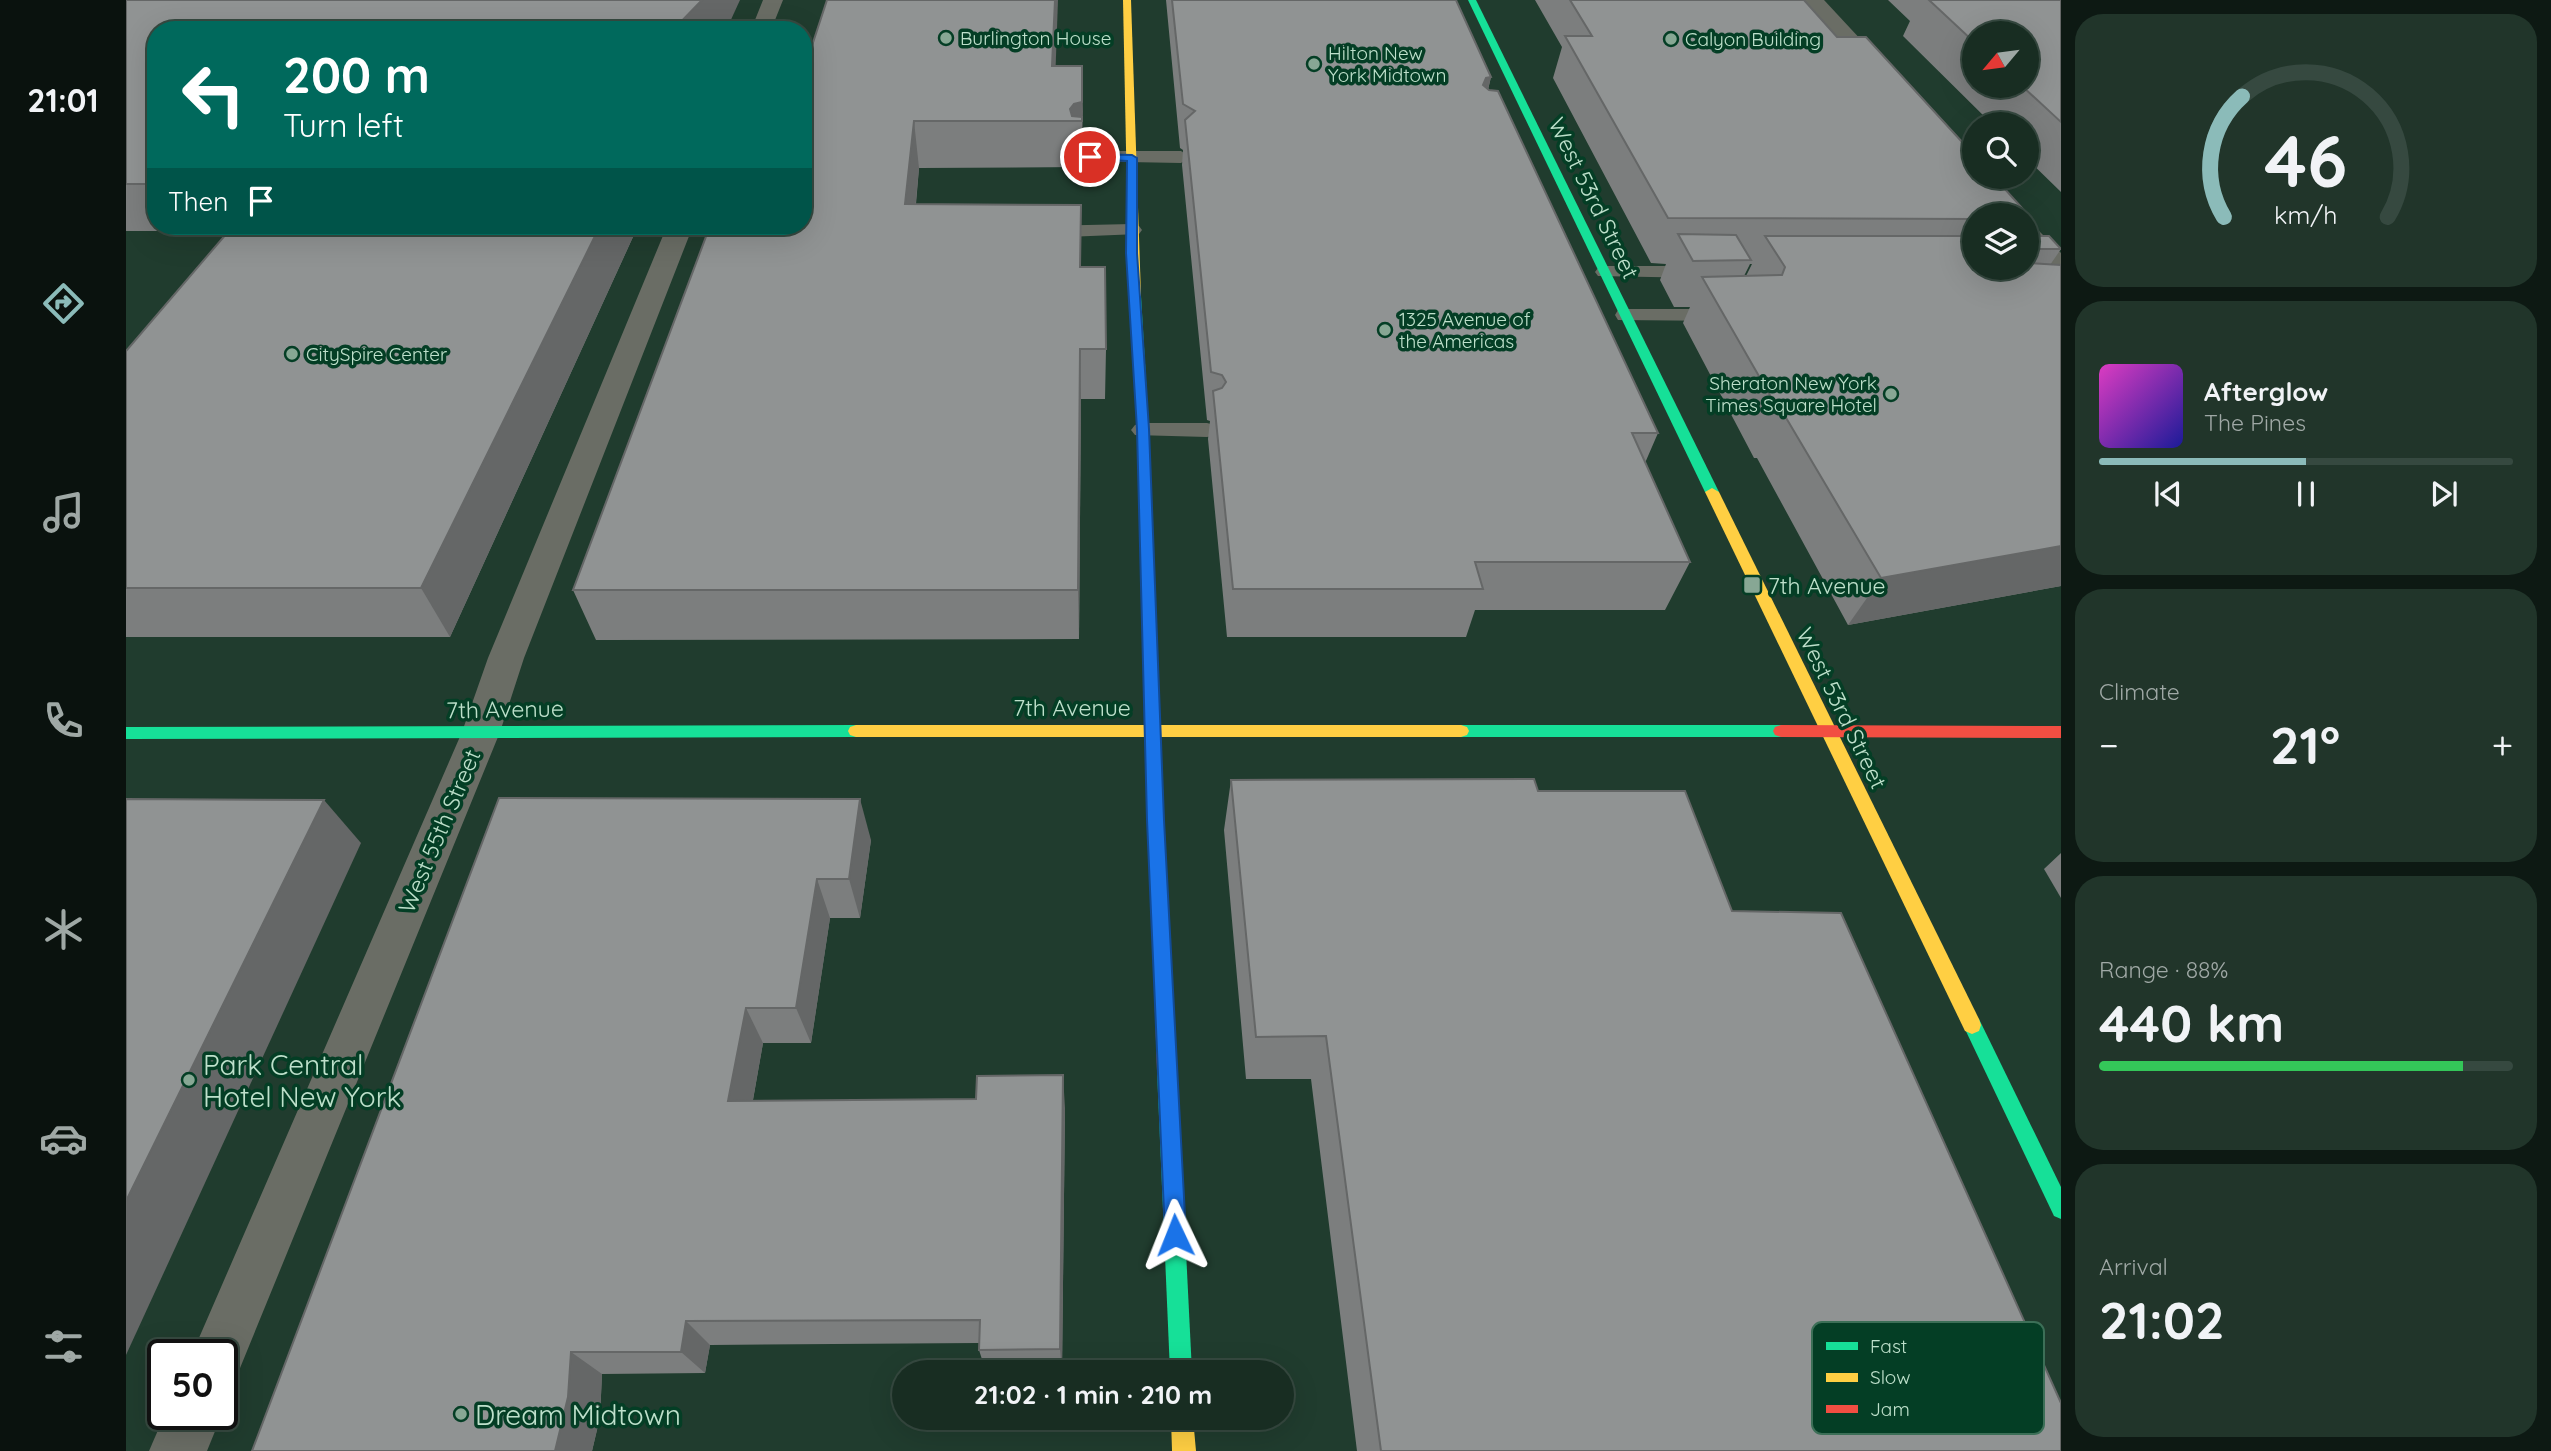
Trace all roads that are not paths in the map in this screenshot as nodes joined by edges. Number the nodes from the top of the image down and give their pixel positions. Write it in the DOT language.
graph roads {
  1 [pos="773,0"];
  2 [pos="1127,0"];
  3 [pos="1472,0"];
  4 [pos="1813,0"];
  5 [pos="765,21"];
  6 [pos="1895,89"];
  7 [pos="1513,128"];
  8 [pos="1535,129"];
  9 [pos="1083,157"];
  10 [pos="1132,158"];
  11 [pos="1181,158"];
  12 [pos="1132,230"];
  13 [pos="1026,232"];
  14 [pos="676,235"];
  15 [pos="2039,246"];
  16 [pos="2061,271"];
  17 [pos="1605,272"];
  18 [pos="1725,272"];
  19 [pos="2039,273"];
  20 [pos="1744,304"];
  21 [pos="1626,315"];
  22 [pos="1143,429"];
  23 [pos="1207,430"];
  24 [pos="1154,730"];
  25 [pos="481,732"];
  26 [pos="2061,732"];
  27 [pos="126,733"];
  28 [pos="1829,733"];
  29 [pos="2061,1209"];
  30 [pos="225,1339"];
  31 [pos="1180,1360"];
  32 [pos="187,1430"];
  33 [pos="1183,1430"];
  34 [pos="178,1451"];
  35 [pos="1184,1451"];
  1 -- 5 [label="street"];
  2 -- 10 [label="main road"];
  3 -- 8 [label="main road, West 53rd Street"];
  4 -- 6 [label="street"];
  7 -- 8 [label="lane"];
  8 -- 17 [label="main road, West 53rd Street"];
  9 -- 10 [label="lane"];
  10 -- 11 [label="lane"];
  10 -- 12 [label="main road"];
  12 -- 13 [label="lane"];
  12 -- 22 [label="main road"];
  14 -- 25 [label="street, West 55th Street"];
  15 -- 16 [label="street"];
  16 -- 19 [label="lane"];
  17 -- 18 [label="lane"];
  17 -- 21 [label="main road, West 53rd Street"];
  20 -- 21 [label="lane"];
  21 -- 28 [label="main road, West 53rd Street"];
  22 -- 23 [label="lane"];
  22 -- 24 [label="main road"];
  24 -- 25 [label="main road, 7th Avenue"];
  24 -- 28 [label="main road, 7th Avenue"];
  24 -- 31 [label="main road"];
  25 -- 27 [label="main road, 7th Avenue"];
  25 -- 30 [label="street, West 55th Street"];
  26 -- 28 [label="main road, 7th Avenue"];
  28 -- 29 [label="main road, West 53rd Street"];
  32 -- 34 [label="street"];
  33 -- 35 [label="main road"];
}
